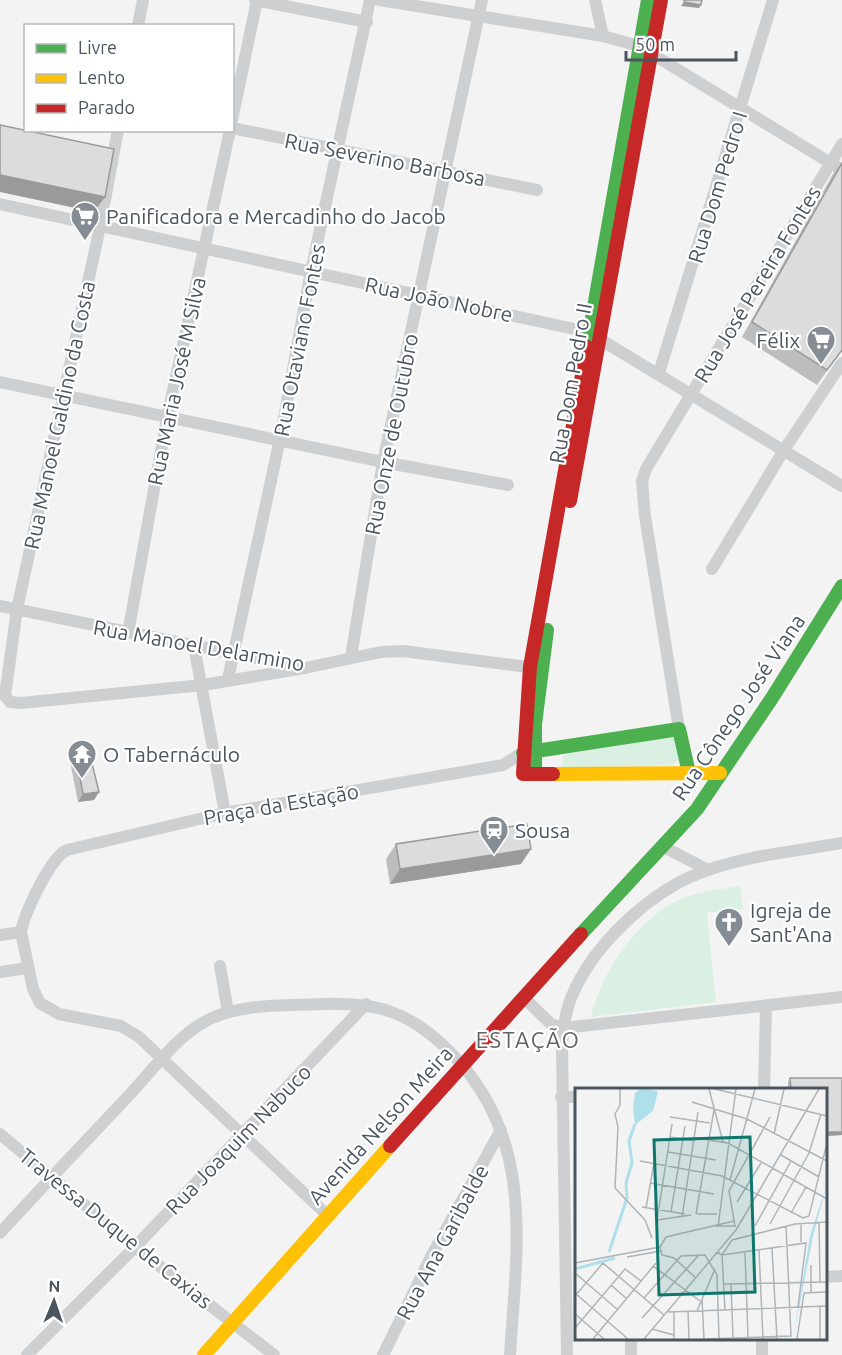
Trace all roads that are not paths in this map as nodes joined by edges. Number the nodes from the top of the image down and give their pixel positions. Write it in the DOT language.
graph roads {
  1 [pos="144,0"];
  2 [pos="256,0"];
  3 [pos="370,0"];
  4 [pos="380,0"];
  5 [pos="482,0"];
  6 [pos="595,0"];
  7 [pos="648,0"];
  8 [pos="661,0"];
  9 [pos="773,0"];
  10 [pos="479,16"];
  11 [pos="367,22"];
  12 [pos="138,24"];
  13 [pos="603,36"];
  14 [pos="646,49"];
  15 [pos="741,108"];
  16 [pos="234,110"];
  17 [pos="234,130"];
  18 [pos="118,132"];
  19 [pos="230,132"];
  20 [pos="842,144"];
  21 [pos="337,150"];
  22 [pos="830,163"];
  23 [pos="842,170"];
  24 [pos="446,172"];
  25 [pos="537,190"];
  26 [pos="0,204"];
  27 [pos="100,226"];
  28 [pos="204,249"];
  29 [pos="311,272"];
  30 [pos="420,294"];
  31 [pos="594,335"];
  32 [pos="842,363"];
  33 [pos="658,373"];
  34 [pos="0,382"];
  35 [pos="690,394"];
  36 [pos="62,396"];
  37 [pos="167,418"];
  38 [pos="280,439"];
  39 [pos="784,450"];
  40 [pos="383,462"];
  41 [pos="508,485"];
  42 [pos="842,486"];
  43 [pos="712,569"];
  44 [pos="842,586"];
  45 [pos="0,606"];
  46 [pos="17,609"];
  47 [pos="128,633"];
  48 [pos="194,646"];
  49 [pos="233,654"];
  50 [pos="351,657"];
  51 [pos="305,668"];
  52 [pos="535,668"];
  53 [pos="228,679"];
  54 [pos="203,685"];
  55 [pos="680,729"];
  56 [pos="528,752"];
  57 [pos="504,765"];
  58 [pos="689,773"];
  59 [pos="720,773"];
  60 [pos="529,774"];
  61 [pos="225,813"];
  62 [pos="842,843"];
  63 [pos="664,847"];
  64 [pos="708,870"];
  65 [pos="21,932"];
  66 [pos="0,935"];
  67 [pos="220,966"];
  68 [pos="28,968"];
  69 [pos="0,972"];
  70 [pos="523,997"];
  71 [pos="842,997"];
  72 [pos="366,1004"];
  73 [pos="766,1006"];
  74 [pos="228,1012"];
  75 [pos="564,1029"];
  76 [pos="162,1059"];
  77 [pos="463,1065"];
  78 [pos="764,1088"];
  79 [pos="561,1097"];
  80 [pos="575,1097"];
  81 [pos="501,1130"];
  82 [pos="0,1134"];
  83 [pos="243,1134"];
  84 [pos="52,1177"];
  85 [pos="326,1214"];
  86 [pos="0,1233"];
  87 [pos="135,1247"];
  88 [pos="571,1276"];
  89 [pos="842,1276"];
  90 [pos="827,1277"];
  91 [pos="233,1323"];
  92 [pos="631,1340"];
  93 [pos="27,1355"];
  94 [pos="204,1355"];
  95 [pos="274,1355"];
  96 [pos="383,1355"];
  97 [pos="510,1355"];
  98 [pos="567,1355"];
  99 [pos="632,1355"];
  1 -- 12 [label="street"];
  2 -- 11 [label="street"];
  2 -- 16 [label="street"];
  3 -- 11 [label="street, Rua Otaviano Fontes"];
  4 -- 10 [label="street"];
  5 -- 10 [label="street, Rua Onze de Outubro"];
  6 -- 13 [label="street"];
  7 -- 14 [label="street, Rua Dom Pedro II"];
  8 -- 14 [label="street, Rua Dom Pedro II"];
  9 -- 15 [label="street, Rua Dom Pedro I"];
  10 -- 13 [label="street"];
  10 -- 24 [label="street, Rua Onze de Outubro"];
  11 -- 21 [label="street, Rua Otaviano Fontes"];
  13 -- 14 [label="street"];
  14 -- 15 [label="street"];
  14 -- 31 [label="street, Rua Dom Pedro II"];
  15 -- 22 [label="street"];
  15 -- 33 [label="street, Rua Dom Pedro I"];
  17 -- 21 [label="street, Rua Severino Barbosa"];
  18 -- 27 [label="street, Rua Manoel Galdino da Costa"];
  19 -- 28 [label="street, Rua Maria José M Silva"];
  20 -- 22 [label="street, Rua José Pereira Fontes"];
  21 -- 24 [label="street, Rua Severino Barbosa"];
  21 -- 29 [label="street, Rua Otaviano Fontes"];
  22 -- 23 [label="street"];
  22 -- 35 [label="street, Rua José Pereira Fontes"];
  24 -- 25 [label="street, Rua Severino Barbosa"];
  24 -- 30 [label="street, Rua Onze de Outubro"];
  26 -- 27 [label="street, Rua João Nobre"];
  27 -- 28 [label="street, Rua João Nobre"];
  27 -- 36 [label="street, Rua Manoel Galdino da Costa"];
  28 -- 29 [label="street, Rua João Nobre"];
  28 -- 37 [label="street, Rua Maria José M Silva"];
  29 -- 30 [label="street, Rua João Nobre"];
  29 -- 38 [label="street, Rua Otaviano Fontes"];
  30 -- 31 [label="street, Rua João Nobre"];
  30 -- 40 [label="street, Rua Onze de Outubro"];
  31 -- 33 [label="street, Rua João Nobre"];
  31 -- 52 [label="street, Rua Dom Pedro II"];
  32 -- 39 [label="street"];
  33 -- 35 [label="street, Rua João Nobre"];
  34 -- 36 [label="street"];
  35 -- 39 [label="street, Rua João Nobre"];
  35 -- 55 [label="street, Rua José Pereira Fontes"];
  36 -- 37 [label="street"];
  36 -- 46 [label="street, Rua Manoel Galdino da Costa"];
  37 -- 38 [label="street"];
  37 -- 47 [label="street, Rua Maria José M Silva"];
  38 -- 40 [label="street"];
  38 -- 49 [label="street, Rua Otaviano Fontes"];
  39 -- 42 [label="street, Rua João Nobre"];
  39 -- 43 [label="street"];
  40 -- 41 [label="street"];
  40 -- 50 [label="street, Rua Onze de Outubro"];
  44 -- 59 [label="street, Rua Cônego José Viana"];
  45 -- 46 [label="street, Rua Manoel Delarmino"];
  46 -- 47 [label="street, Rua Manoel Delarmino"];
  46 -- 54 [label="street, Rua Manoel Galdino da Costa"];
  47 -- 48 [label="street, Rua Manoel Delarmino"];
  48 -- 49 [label="street, Rua Manoel Delarmino"];
  48 -- 54 [label="street"];
  49 -- 51 [label="street, Rua Manoel Delarmino"];
  49 -- 53 [label="street, Rua Otaviano Fontes"];
  50 -- 51 [label="street, Rua Manoel Delarmino"];
  50 -- 52 [label="street, Rua Manoel Delarmino"];
  51 -- 53 [label="street"];
  52 -- 56 [label="street, Rua Dom Pedro II"];
  53 -- 54 [label="street"];
  54 -- 61 [label="street"];
  55 -- 56 [label="street"];
  55 -- 58 [label="street"];
  56 -- 57 [label="street, Praça da Estação"];
  56 -- 60 [label="street, Rua Dom Pedro II"];
  57 -- 60 [label="street"];
  57 -- 61 [label="street, Praça da Estação"];
  58 -- 59 [label="street"];
  58 -- 60 [label="street"];
  59 -- 63 [label="street, Rua Cônego José Viana"];
  61 -- 65 [label="street, Praça da Estação"];
  62 -- 64 [label="street"];
  63 -- 64 [label="street"];
  63 -- 70 [label="street, Avenida Nelson Meira"];
  64 -- 75 [label="street"];
  65 -- 66 [label="street"];
  65 -- 68 [label="street"];
  67 -- 74 [label="street"];
  68 -- 69 [label="street"];
  68 -- 76 [label="street"];
  70 -- 75 [label="street"];
  70 -- 77 [label="street, Avenida Nelson Meira"];
  71 -- 73 [label="street"];
  72 -- 74 [label="street"];
  72 -- 77 [label="street"];
  72 -- 83 [label="street, Rua Joaquim Nabuco"];
  73 -- 75 [label="street"];
  73 -- 78 [label="street"];
  74 -- 76 [label="street"];
  75 -- 79 [label="street"];
  76 -- 83 [label="street"];
  76 -- 84 [label="street"];
  77 -- 81 [label="street"];
  77 -- 85 [label="street, Avenida Nelson Meira"];
  79 -- 80 [label="street"];
  79 -- 88 [label="street"];
  81 -- 96 [label="street, Rua Ana Garibalde"];
  81 -- 97 [label="street"];
  82 -- 84 [label="street, Travessa Duque de Caxias"];
  83 -- 85 [label="street"];
  83 -- 87 [label="street, Rua Joaquim Nabuco"];
  84 -- 86 [label="street"];
  84 -- 87 [label="street, Travessa Duque de Caxias"];
  85 -- 91 [label="street, Avenida Nelson Meira"];
  87 -- 91 [label="street, Travessa Duque de Caxias"];
  87 -- 93 [label="street, Rua Joaquim Nabuco"];
  88 -- 98 [label="street"];
  89 -- 90 [label="street"];
  91 -- 94 [label="street, Avenida Nelson Meira"];
  91 -- 95 [label="street, Travessa Duque de Caxias"];
  92 -- 99 [label="street"];
}
